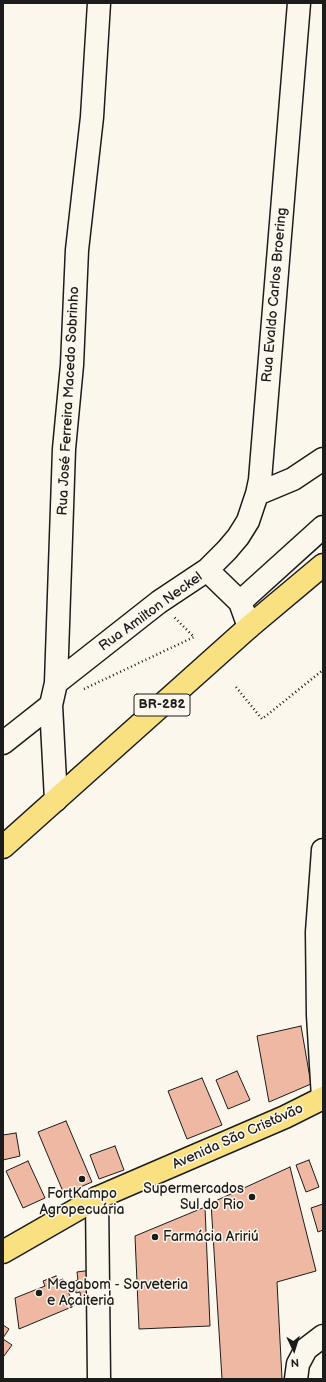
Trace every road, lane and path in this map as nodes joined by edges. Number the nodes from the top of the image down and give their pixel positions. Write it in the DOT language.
graph roads {
  1 [pos="98,3"];
  2 [pos="299,3"];
  3 [pos="323,459"];
  4 [pos="257,494"];
  5 [pos="323,527"];
  6 [pos="323,566"];
  7 [pos="207,570"];
  8 [pos="159,602"];
  9 [pos="240,602"];
  10 [pos="249,627"];
  11 [pos="323,670"];
  12 [pos="56,683"];
  13 [pos="236,687"];
  14 [pos="80,691"];
  15 [pos="51,705"];
  16 [pos="3,743"];
  17 [pos="56,800"];
  18 [pos="3,847"];
  19 [pos="323,850"];
  20 [pos="323,1098"];
  21 [pos="97,1198"];
  22 [pos="3,1252"];
  23 [pos="323,1336"];
  24 [pos="99,1379"];
  25 [pos="296,1379"];
  1 -- 12 [label="street, Rua José Ferreira Macedo Sobrinho"];
  2 -- 4 [label="street, Rua Evaldo Carlos Broering"];
  3 -- 4 [label="street"];
  4 -- 7 [label="street, Rua Evaldo Carlos Broering"];
  5 -- 9 [label="street"];
  6 -- 10 [label="main road, BR-282"];
  7 -- 8 [label="street, Rua Amilton Neckel"];
  7 -- 9 [label="street, Rua Amilton Neckel"];
  8 -- 12 [label="street, Rua Amilton Neckel"];
  8 -- 14 [label="path"];
  9 -- 10 [label="street, Rua Amilton Neckel"];
  10 -- 17 [label="main road, BR-282"];
  11 -- 13 [label="path"];
  12 -- 15 [label="street, Rua José Ferreira Macedo Sobrinho"];
  15 -- 16 [label="street"];
  15 -- 17 [label="street, Rua José Ferreira Macedo Sobrinho"];
  17 -- 18 [label="main road, BR-282"];
  19 -- 20 [label="street"];
  20 -- 21 [label="main road, Avenida São Cristóvão"];
  21 -- 22 [label="main road, Avenida São Cristóvão"];
  21 -- 24 [label="street"];
  23 -- 25 [label="street"];
}
